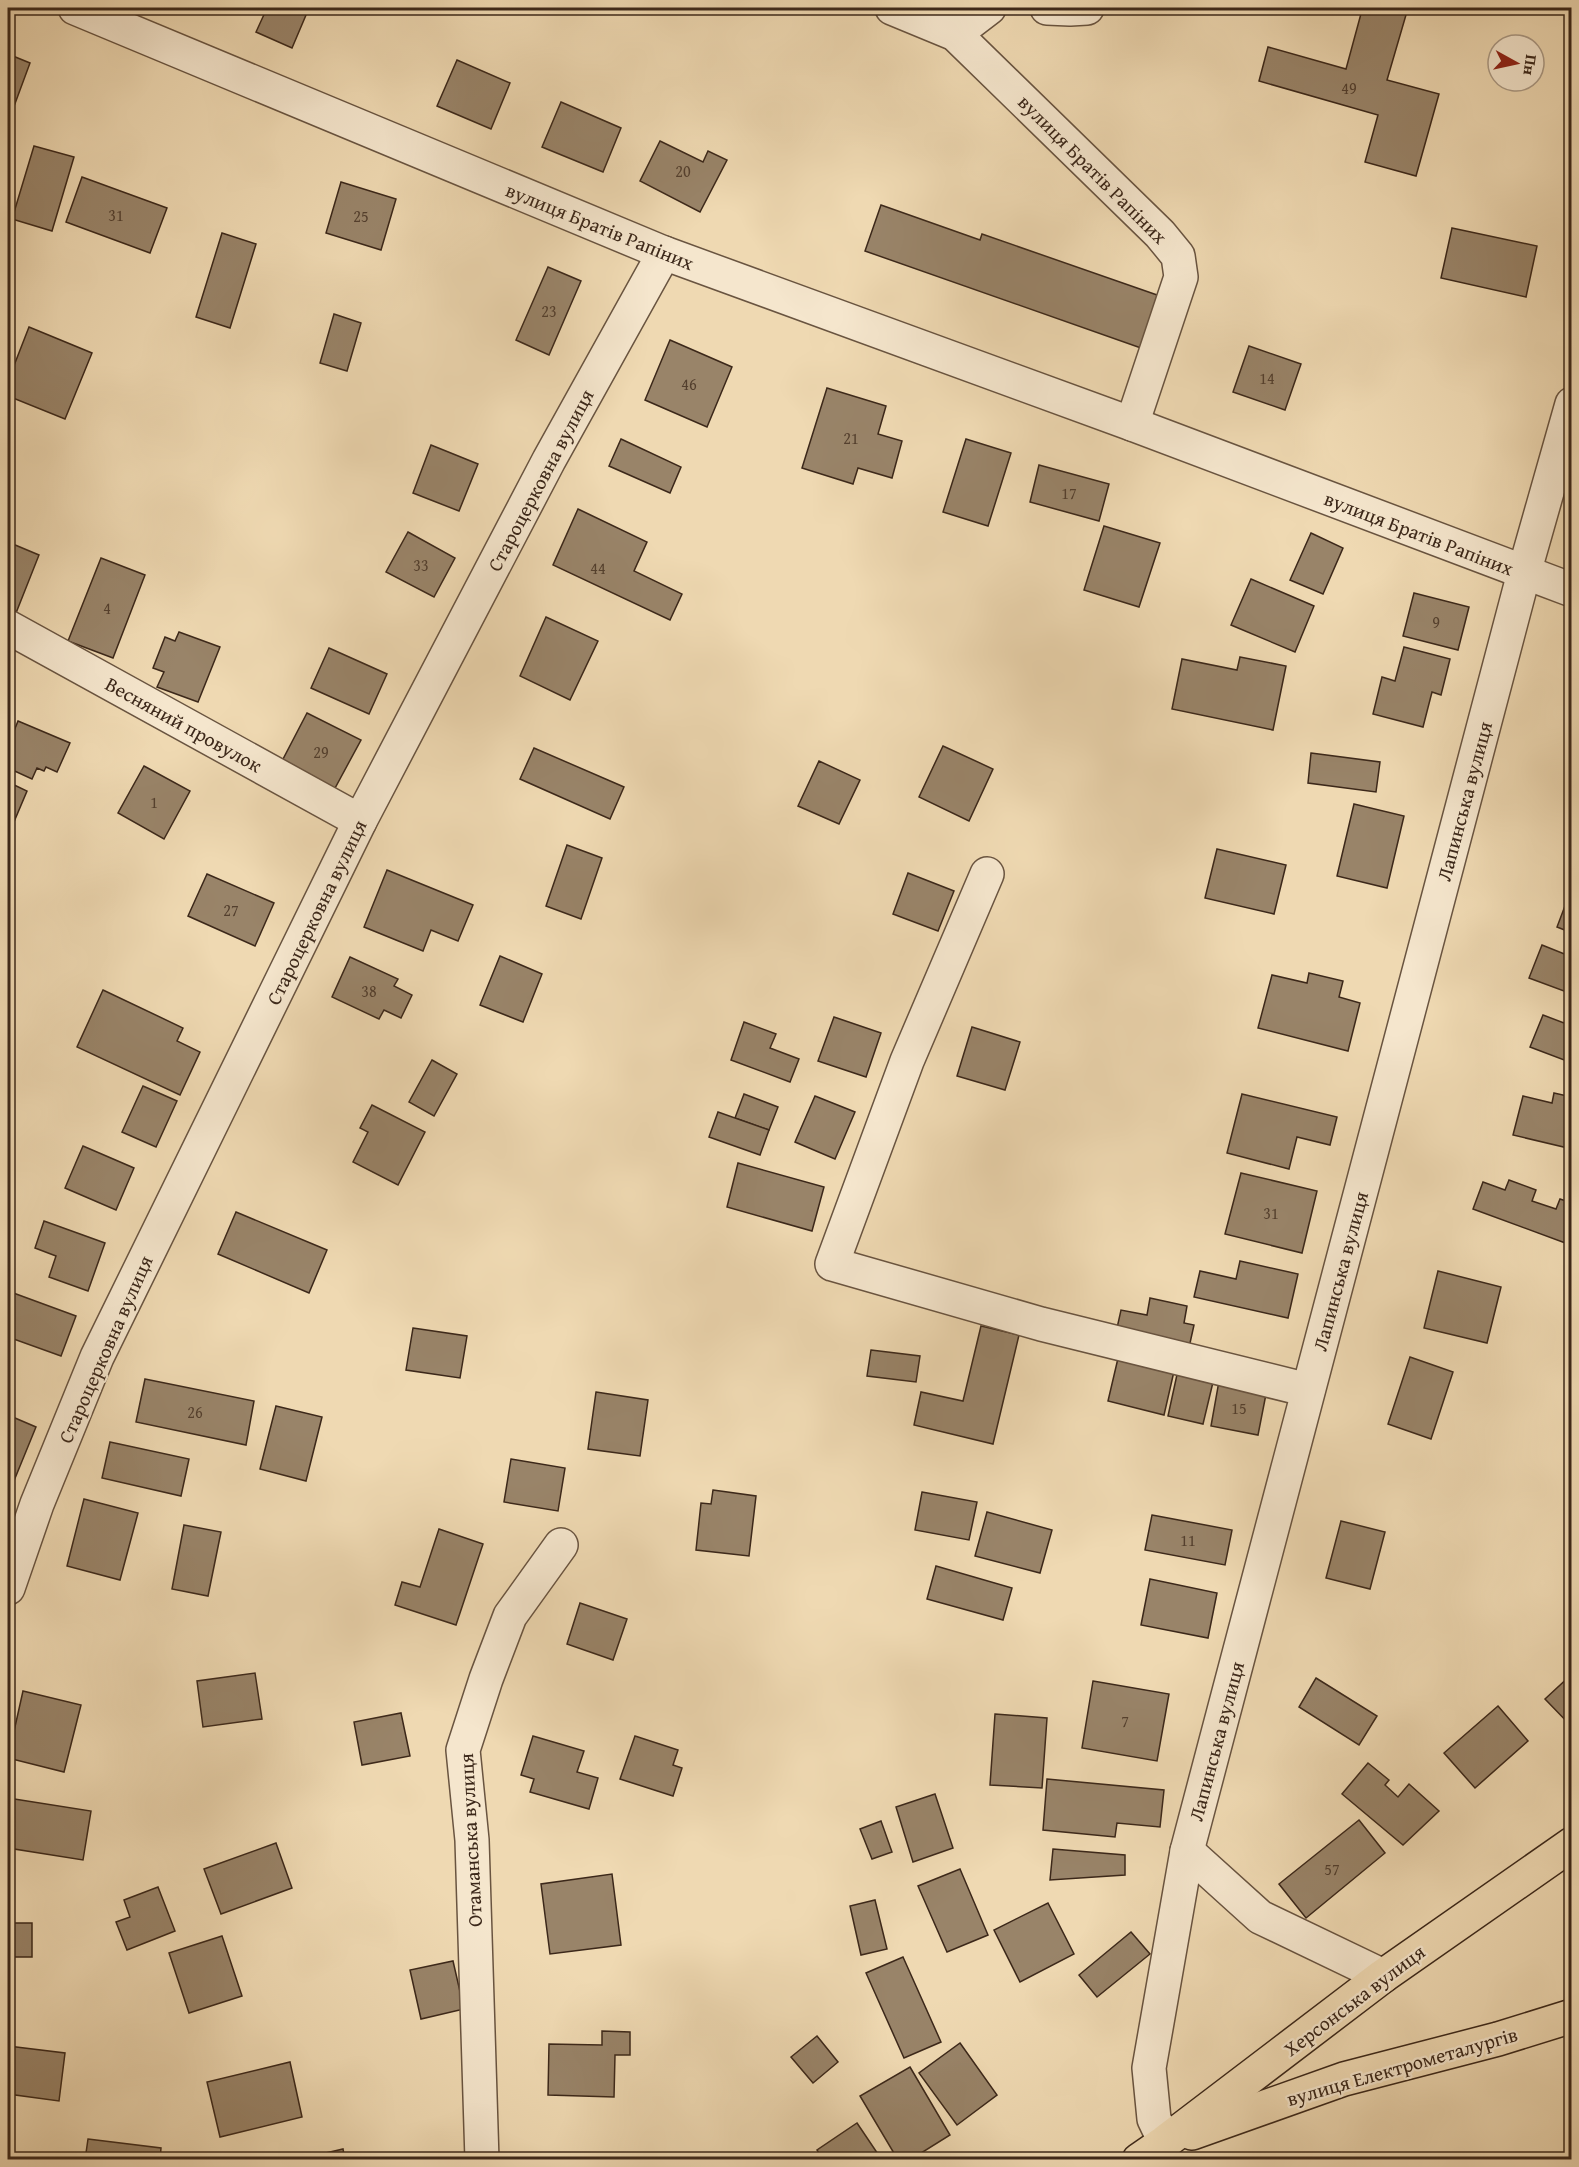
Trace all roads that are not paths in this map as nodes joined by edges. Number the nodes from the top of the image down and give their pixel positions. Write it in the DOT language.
graph roads {
  1 [pos="75,8"];
  2 [pos="892,8"];
  3 [pos="989,8"];
  4 [pos="1047,8"];
  5 [pos="1088,8"];
  6 [pos="956,34"];
  7 [pos="664,254"];
  8 [pos="1572,404"];
  9 [pos="1132,424"];
  10 [pos="1524,573"];
  11 [pos="1572,590"];
  12 [pos="8,627"];
  13 [pos="360,821"];
  14 [pos="987,874"];
  15 [pos="1308,1390"];
  16 [pos="561,1545"];
  17 [pos="8,1588"];
  18 [pos="1572,1844"];
  19 [pos="1187,1851"];
  20 [pos="1383,1976"];
  21 [pos="1572,2016"];
  22 [pos="1152,2151"];
  23 [pos="482,2160"];
  1 -- 7 [label="street, вулиця Братів Рапіних"];
  2 -- 6 [label="street, вулиця Братів Рапіних"];
  3 -- 6 [label="street"];
  4 -- 5 [label="street"];
  6 -- 9 [label="street, вулиця Братів Рапіних"];
  7 -- 9 [label="street, вулиця Братів Рапіних"];
  7 -- 13 [label="street, Староцерковна вулиця"];
  8 -- 10 [label="street, Лапинська вулиця"];
  9 -- 10 [label="street, вулиця Братів Рапіних"];
  10 -- 11 [label="street, вулиця Братів Рапіних"];
  10 -- 15 [label="street, Лапинська вулиця"];
  12 -- 13 [label="street, Весняний провулок"];
  13 -- 17 [label="street, Староцерковна вулиця"];
  14 -- 15 [label="street"];
  15 -- 19 [label="street, Лапинська вулиця"];
  16 -- 23 [label="street, Отаманська вулиця"];
  18 -- 20 [label="main road, Херсонська вулиця"];
  19 -- 20 [label="street"];
  19 -- 22 [label="street, Лапинська вулиця"];
  20 -- 22 [label="main road, Херсонська вулиця"];
  21 -- 22 [label="main road, вулиця Електрометалургів"];
}
